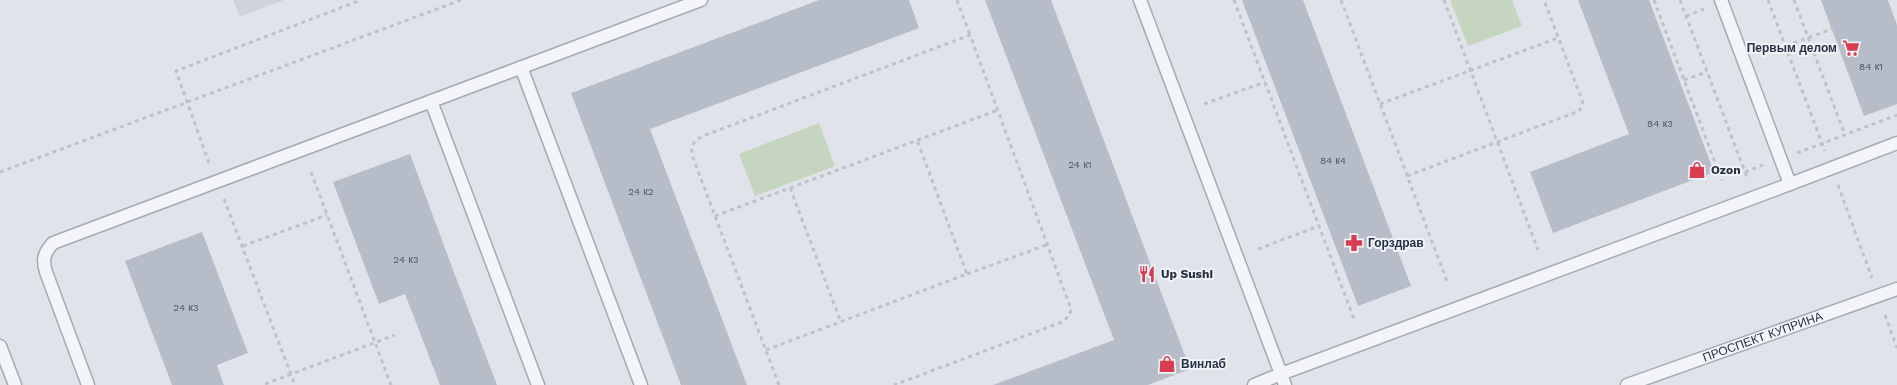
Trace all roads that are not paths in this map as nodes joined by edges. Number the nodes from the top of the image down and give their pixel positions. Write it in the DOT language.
graph roads {
  1 [pos="701,0"];
  2 [pos="1140,0"];
  3 [pos="1721,0"];
  4 [pos="521,68"];
  5 [pos="431,101"];
  6 [pos="1897,143"];
  7 [pos="1790,184"];
  8 [pos="1897,289"];
  9 [pos="0,346"];
  10 [pos="1283,380"];
  11 [pos="14,385"];
  12 [pos="88,385"];
  13 [pos="538,385"];
  14 [pos="641,385"];
  15 [pos="1254,385"];
  16 [pos="1627,385"];
  1 -- 4 [label="lane"];
  2 -- 10 [label="lane"];
  3 -- 7 [label="lane"];
  4 -- 5 [label="lane"];
  4 -- 14 [label="lane"];
  5 -- 12 [label="lane"];
  5 -- 13 [label="lane"];
  6 -- 7 [label="lane"];
  7 -- 10 [label="lane"];
  8 -- 16 [label="lane, ПРОСПЕКТ КУПРИНА"];
  9 -- 11 [label="lane"];
  10 -- 15 [label="lane"];
}
